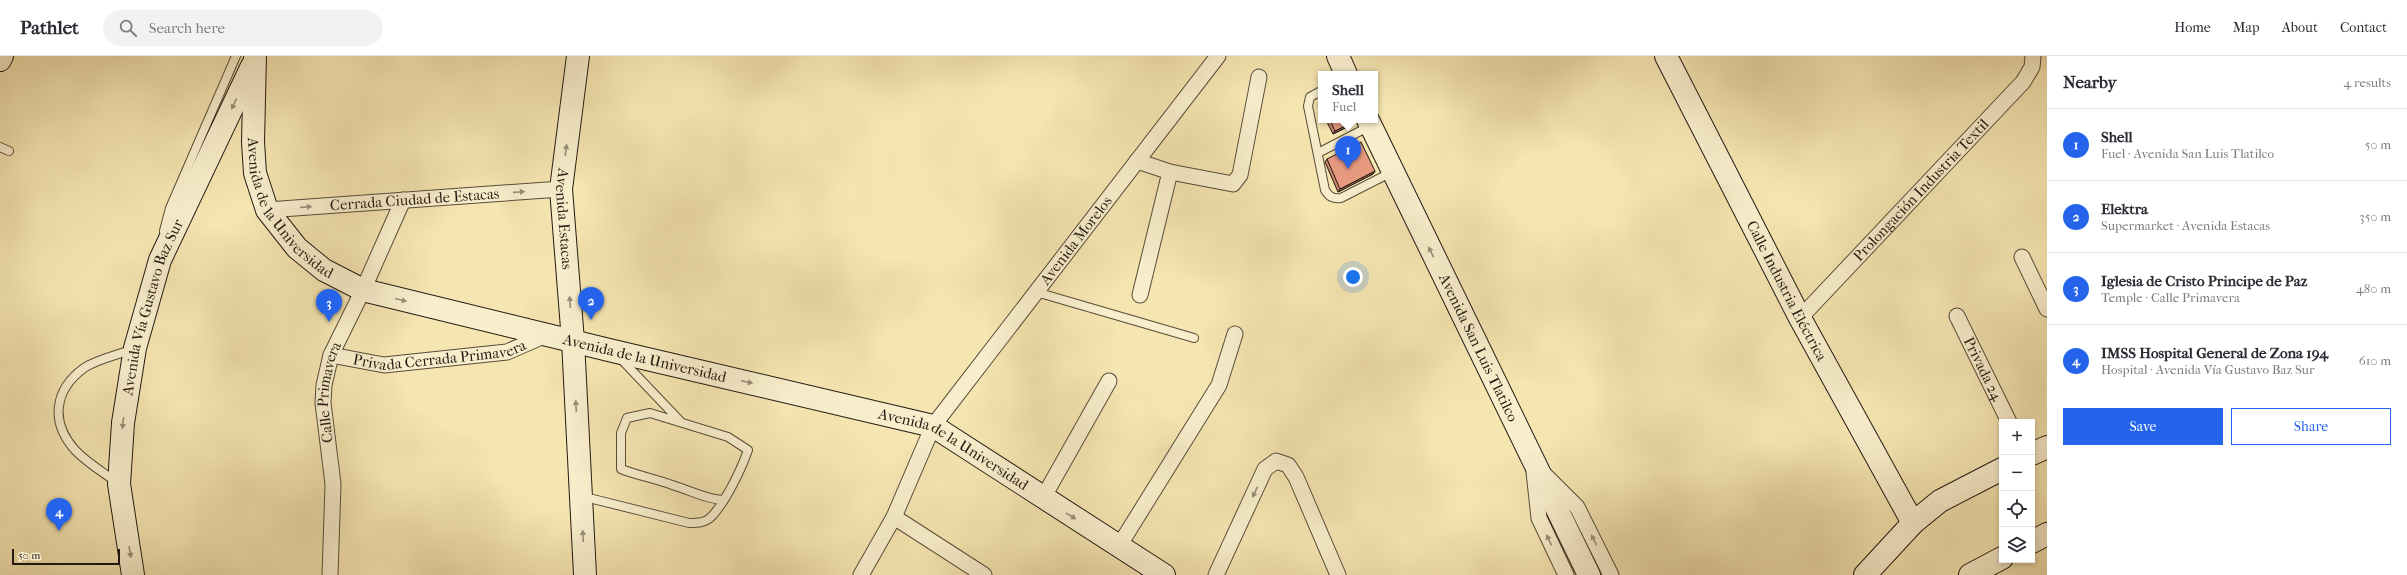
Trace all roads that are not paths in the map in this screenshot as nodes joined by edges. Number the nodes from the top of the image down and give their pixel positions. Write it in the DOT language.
graph roads {
  1 [pos="2,56"];
  2 [pos="1218,56"];
  3 [pos="1338,56"];
  4 [pos="1353,56"];
  5 [pos="1666,56"];
  6 [pos="2033,56"];
  7 [pos="252,57"];
  8 [pos="579,58"];
  9 [pos="0,60"];
  10 [pos="1345,71"];
  11 [pos="1350,71"];
  12 [pos="1259,77"];
  13 [pos="1318,92"];
  14 [pos="1369,123"];
  15 [pos="0,147"];
  16 [pos="9,151"];
  17 [pos="1318,153"];
  18 [pos="1137,161"];
  19 [pos="1170,172"];
  20 [pos="1393,172"];
  21 [pos="561,189"];
  22 [pos="403,200"];
  23 [pos="267,210"];
  24 [pos="2022,257"];
  25 [pos="363,290"];
  26 [pos="1036,292"];
  27 [pos="1140,295"];
  28 [pos="2047,309"];
  29 [pos="1957,316"];
  30 [pos="1800,318"];
  31 [pos="1235,334"];
  32 [pos="546,335"];
  33 [pos="1194,338"];
  34 [pos="572,341"];
  35 [pos="135,348"];
  36 [pos="614,352"];
  37 [pos="331,355"];
  38 [pos="1109,381"];
  39 [pos="2008,419"];
  40 [pos="682,422"];
  41 [pos="933,426"];
  42 [pos="2047,447"];
  43 [pos="2035,453"];
  44 [pos="1534,464"];
  45 [pos="1999,471"];
  46 [pos="119,484"];
  47 [pos="581,496"];
  48 [pos="1042,498"];
  49 [pos="723,500"];
  50 [pos="894,517"];
  51 [pos="1913,523"];
  52 [pos="2047,534"];
  53 [pos="2035,540"];
  54 [pos="1119,546"];
  55 [pos="1999,560"];
  56 [pos="133,575"];
  57 [pos="330,575"];
  58 [pos="585,575"];
  59 [pos="861,575"];
  60 [pos="984,575"];
  61 [pos="1164,575"];
  62 [pos="1216,575"];
  63 [pos="1338,575"];
  64 [pos="1566,575"];
  65 [pos="1589,575"];
  66 [pos="1611,575"];
  67 [pos="1865,575"];
  68 [pos="1970,575"];
  1 -- 9 [label="main road"];
  2 -- 18 [label="street, Avenida Morelos"];
  3 -- 10 [label="main road"];
  4 -- 11 [label="main road"];
  5 -- 30 [label="main road, Calle Industria Eléctrica"];
  6 -- 30 [label="street, Prolongación Industria Textil"];
  7 -- 23 [label="main road, Avenida de la Universidad"];
  7 -- 35 [label="main road, Avenida Vía Gustavo Baz Sur"];
  21 -- 8 [label="main road, Avenida Estacas, one-way"];
  12 -- 19 [label="street"];
  13 -- 17 [label="lane"];
  14 -- 17 [label="lane"];
  14 -- 20 [label="main road, Avenida San Luis Tlatilco"];
  15 -- 16 [label="lane"];
  17 -- 20 [label="lane"];
  18 -- 19 [label="street"];
  18 -- 26 [label="street, Avenida Morelos"];
  19 -- 27 [label="street"];
  44 -- 20 [label="main road, Avenida San Luis Tlatilco, one-way"];
  22 -- 21 [label="street, Cerrada Ciudad de Estacas, one-way"];
  34 -- 21 [label="main road, Avenida Estacas, one-way"];
  23 -- 22 [label="street, Cerrada Ciudad de Estacas, one-way"];
  22 -- 25 [label="street, Calle Primavera"];
  23 -- 25 [label="main road, Avenida de la Universidad"];
  24 -- 28 [label="street"];
  25 -- 32 [label="main road, Avenida de la Universidad, one-way"];
  25 -- 37 [label="street, Calle Primavera"];
  26 -- 33 [label="lane"];
  26 -- 41 [label="street, Avenida Morelos"];
  29 -- 39 [label="street, Privada 24"];
  30 -- 51 [label="main road, Calle Industria Eléctrica"];
  31 -- 54 [label="street"];
  32 -- 34 [label="main road, Avenida de la Universidad"];
  32 -- 37 [label="street, Privada Cerrada Primavera"];
  34 -- 36 [label="main road, Avenida de la Universidad"];
  47 -- 34 [label="main road, Avenida Estacas, one-way"];
  35 -- 46 [label="main road, Avenida Vía Gustavo Baz Sur, one-way"];
  35 -- 46 [label="lane"];
  36 -- 40 [label="lane"];
  36 -- 41 [label="main road, Avenida de la Universidad, one-way"];
  37 -- 57 [label="street, Calle Primavera"];
  38 -- 48 [label="street"];
  40 -- 49 [label="lane"];
  40 -- 49 [label="lane"];
  41 -- 48 [label="main road, Avenida de la Universidad"];
  41 -- 50 [label="street, Avenida Morelos"];
  42 -- 43 [label="main road"];
  64 -- 44 [label="street, one-way"];
  44 -- 65 [label="main road, Avenida San Luis Tlatilco"];
  66 -- 44 [label="street, one-way"];
  45 -- 51 [label="main road"];
  46 -- 56 [label="main road, Avenida Vía Gustavo Baz Sur, one-way"];
  47 -- 49 [label="lane"];
  58 -- 47 [label="main road, Avenida Estacas, one-way"];
  48 -- 54 [label="main road, Avenida de la Universidad, one-way"];
  50 -- 59 [label="street, Avenida Morelos"];
  50 -- 60 [label="street"];
  51 -- 67 [label="main road"];
  52 -- 53 [label="main road"];
  54 -- 61 [label="main road, Avenida de la Universidad"];
  55 -- 68 [label="main road"];
  63 -- 62 [label="street, one-way"];
}
